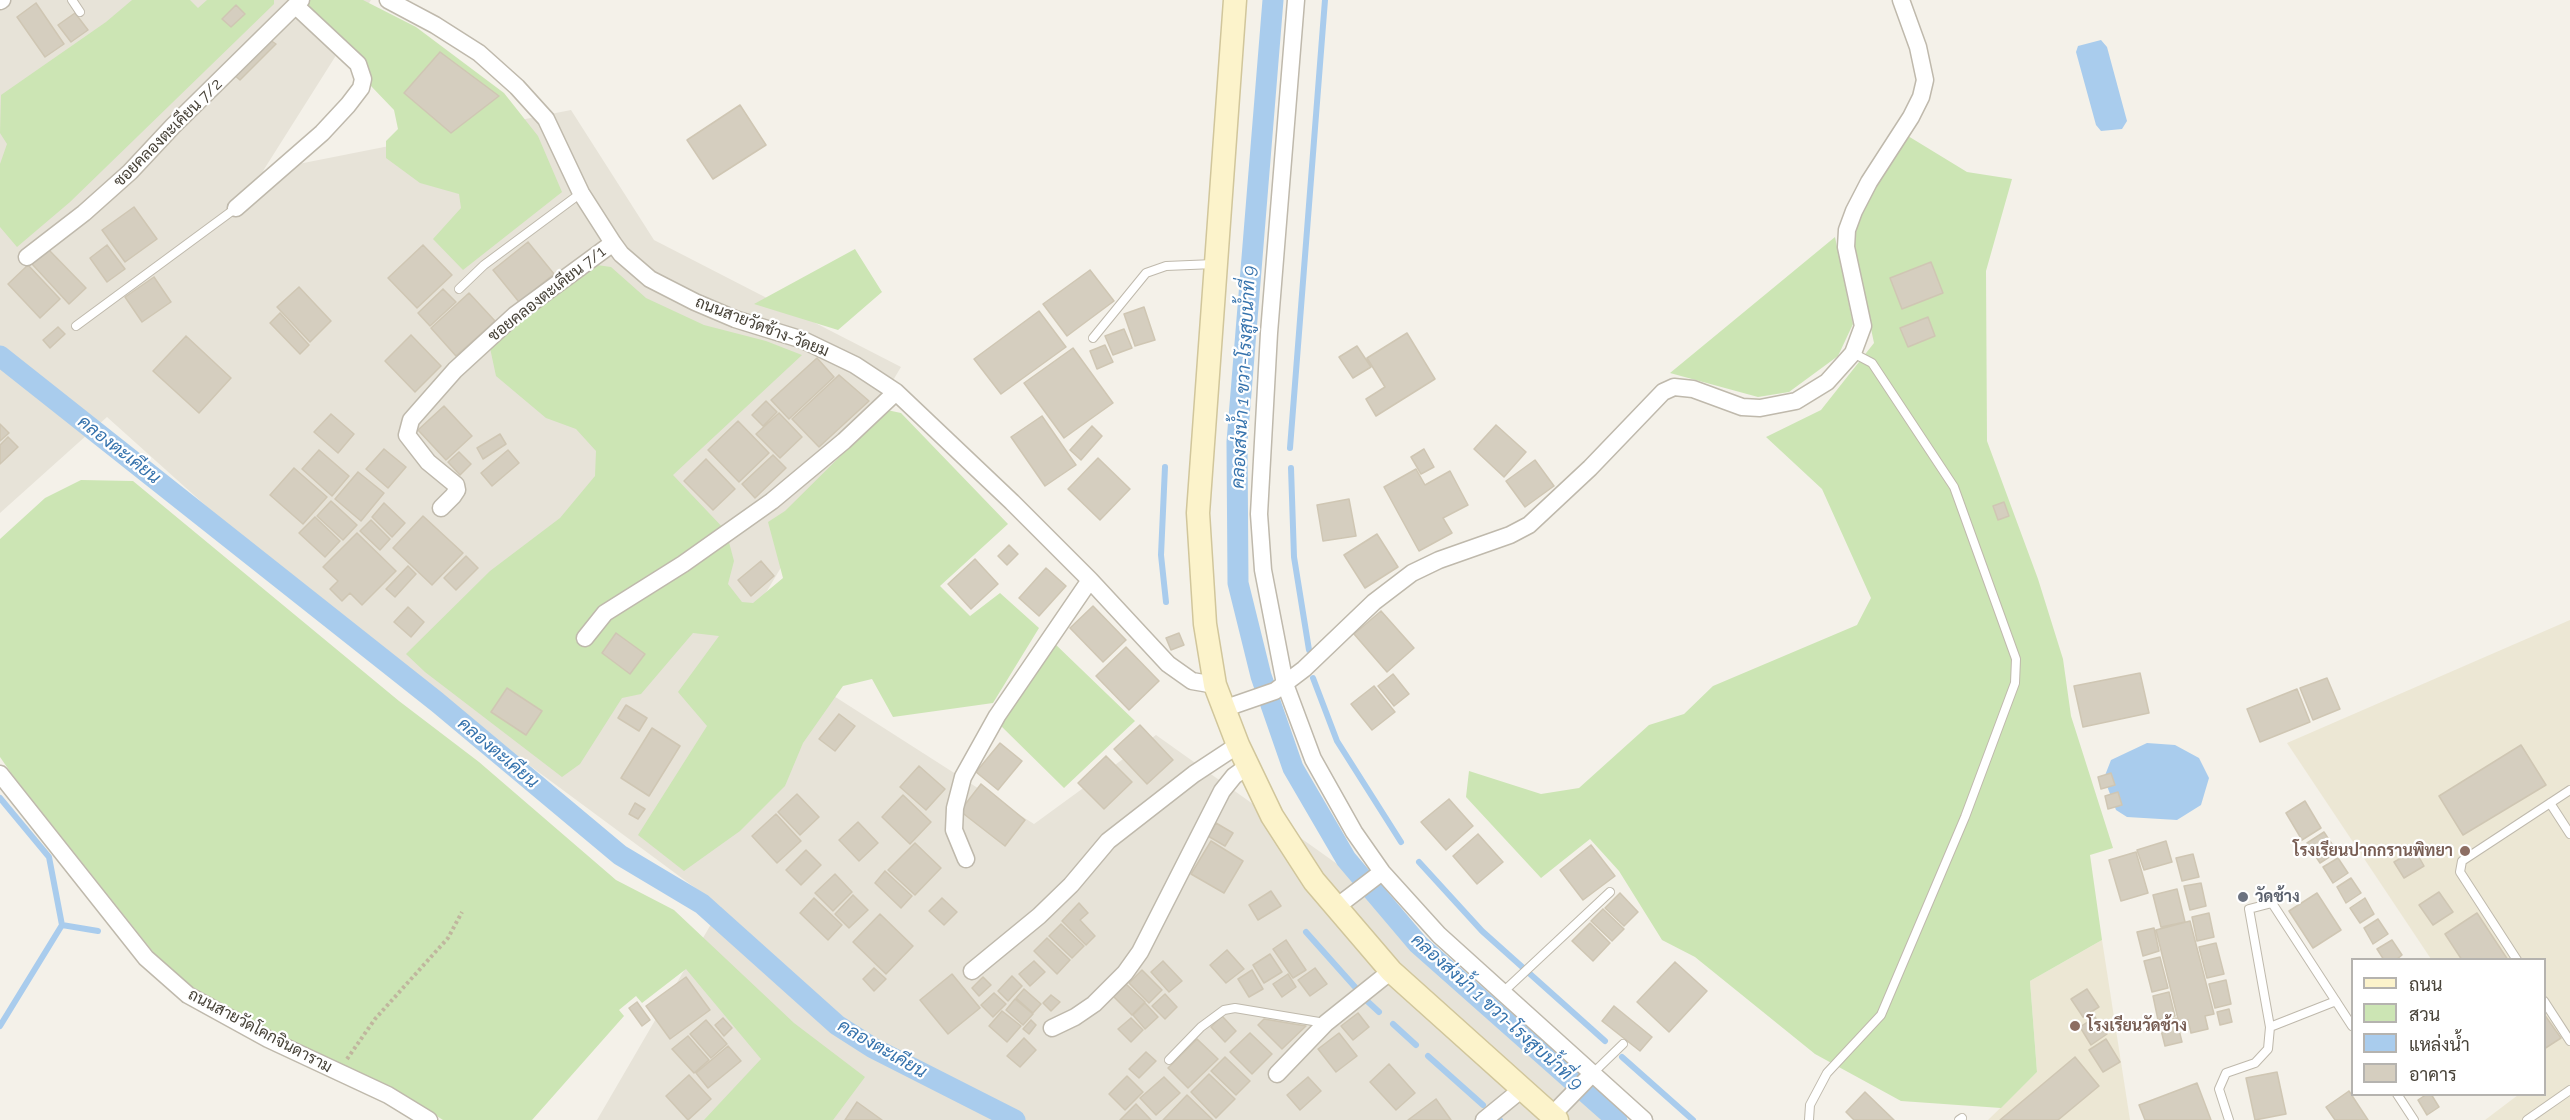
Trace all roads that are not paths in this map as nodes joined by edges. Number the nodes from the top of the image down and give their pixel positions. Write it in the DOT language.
graph roads {
  1 [pos="72,0"];
  2 [pos="388,0"];
  3 [pos="1235,0"];
  4 [pos="1296,0"];
  5 [pos="1901,0"];
  6 [pos="299,4"];
  7 [pos="80,12"];
  8 [pos="581,193"];
  9 [pos="236,208"];
  10 [pos="613,243"];
  11 [pos="27,258"];
  12 [pos="1215,264"];
  13 [pos="459,289"];
  14 [pos="76,326"];
  15 [pos="1093,338"];
  16 [pos="1852,353"];
  17 [pos="896,392"];
  18 [pos="441,508"];
  19 [pos="1089,580"];
  20 [pos="585,638"];
  21 [pos="1215,684"];
  22 [pos="1280,687"];
  23 [pos="1223,709"];
  24 [pos="1238,745"];
  25 [pos="1248,766"];
  26 [pos="0,774"];
  27 [pos="2570,790"];
  28 [pos="2550,803"];
  29 [pos="2570,834"];
  30 [pos="966,859"];
  31 [pos="1377,876"];
  32 [pos="1610,892"];
  33 [pos="1343,902"];
  34 [pos="2516,958"];
  35 [pos="972,971"];
  36 [pos="1391,971"];
  37 [pos="1506,990"];
  38 [pos="2336,1001"];
  39 [pos="2546,1004"];
  40 [pos="1326,1023"];
  41 [pos="2351,1024"];
  42 [pos="2270,1027"];
  43 [pos="1052,1028"];
  44 [pos="2570,1041"];
  45 [pos="1623,1044"];
  46 [pos="1169,1060"];
  47 [pos="1277,1074"];
  48 [pos="1589,1077"];
  49 [pos="1522,1089"];
  50 [pos="2570,1090"];
  51 [pos="2398,1096"];
  52 [pos="1558,1112"];
  53 [pos="429,1120"];
  54 [pos="1484,1120"];
  55 [pos="1644,1120"];
  56 [pos="1809,1120"];
  57 [pos="2229,1120"];
  58 [pos="2414,1120"];
  59 [pos="2527,1120"];
  1 -- 7 [label="lane"];
  2 -- 8 [label="street, ถนนสายวัดช้าง-วัดยม"];
  3 -- 12 [label="main road"];
  4 -- 22 [label="street"];
  5 -- 16 [label="street"];
  6 -- 9 [label="street"];
  6 -- 11 [label="street, ซอยคลองตะเคียน 7/2"];
  8 -- 10 [label="street, ถนนสายวัดช้าง-วัดยม"];
  8 -- 13 [label="lane"];
  9 -- 14 [label="lane"];
  10 -- 17 [label="street, ถนนสายวัดช้าง-วัดยม"];
  10 -- 18 [label="street, ซอยคลองตะเคียน 7/1"];
  12 -- 15 [label="lane"];
  12 -- 21 [label="main road"];
  16 -- 22 [label="street"];
  16 -- 56 [label="lane"];
  17 -- 19 [label="street, ถนนสายวัดช้าง-วัดยม"];
  17 -- 20 [label="street"];
  19 -- 21 [label="street, ถนนสายวัดช้าง-วัดยม"];
  19 -- 30 [label="street"];
  21 -- 23 [label="main road"];
  22 -- 23 [label="street"];
  22 -- 31 [label="street"];
  23 -- 24 [label="main road"];
  24 -- 25 [label="main road"];
  24 -- 35 [label="street"];
  25 -- 33 [label="main road"];
  25 -- 43 [label="street"];
  26 -- 53 [label="street, ถนนสายวัดโคกจินดาราม"];
  27 -- 28 [label="lane"];
  28 -- 29 [label="lane"];
  28 -- 34 [label="lane"];
  31 -- 33 [label="street"];
  31 -- 37 [label="street"];
  32 -- 37 [label="lane"];
  33 -- 36 [label="main road"];
  36 -- 40 [label="street"];
  36 -- 49 [label="main road"];
  37 -- 48 [label="street"];
  38 -- 41 [label="lane"];
  38 -- 42 [label="lane"];
  38 -- 42 [label="lane"];
  39 -- 44 [label="lane"];
  40 -- 46 [label="lane"];
  40 -- 47 [label="street"];
  42 -- 57 [label="lane"];
  45 -- 48 [label="lane"];
  48 -- 52 [label="street"];
  48 -- 55 [label="street"];
  49 -- 52 [label="main road"];
  49 -- 54 [label="street"];
  50 -- 59 [label="lane"];
  51 -- 58 [label="lane"];
}
